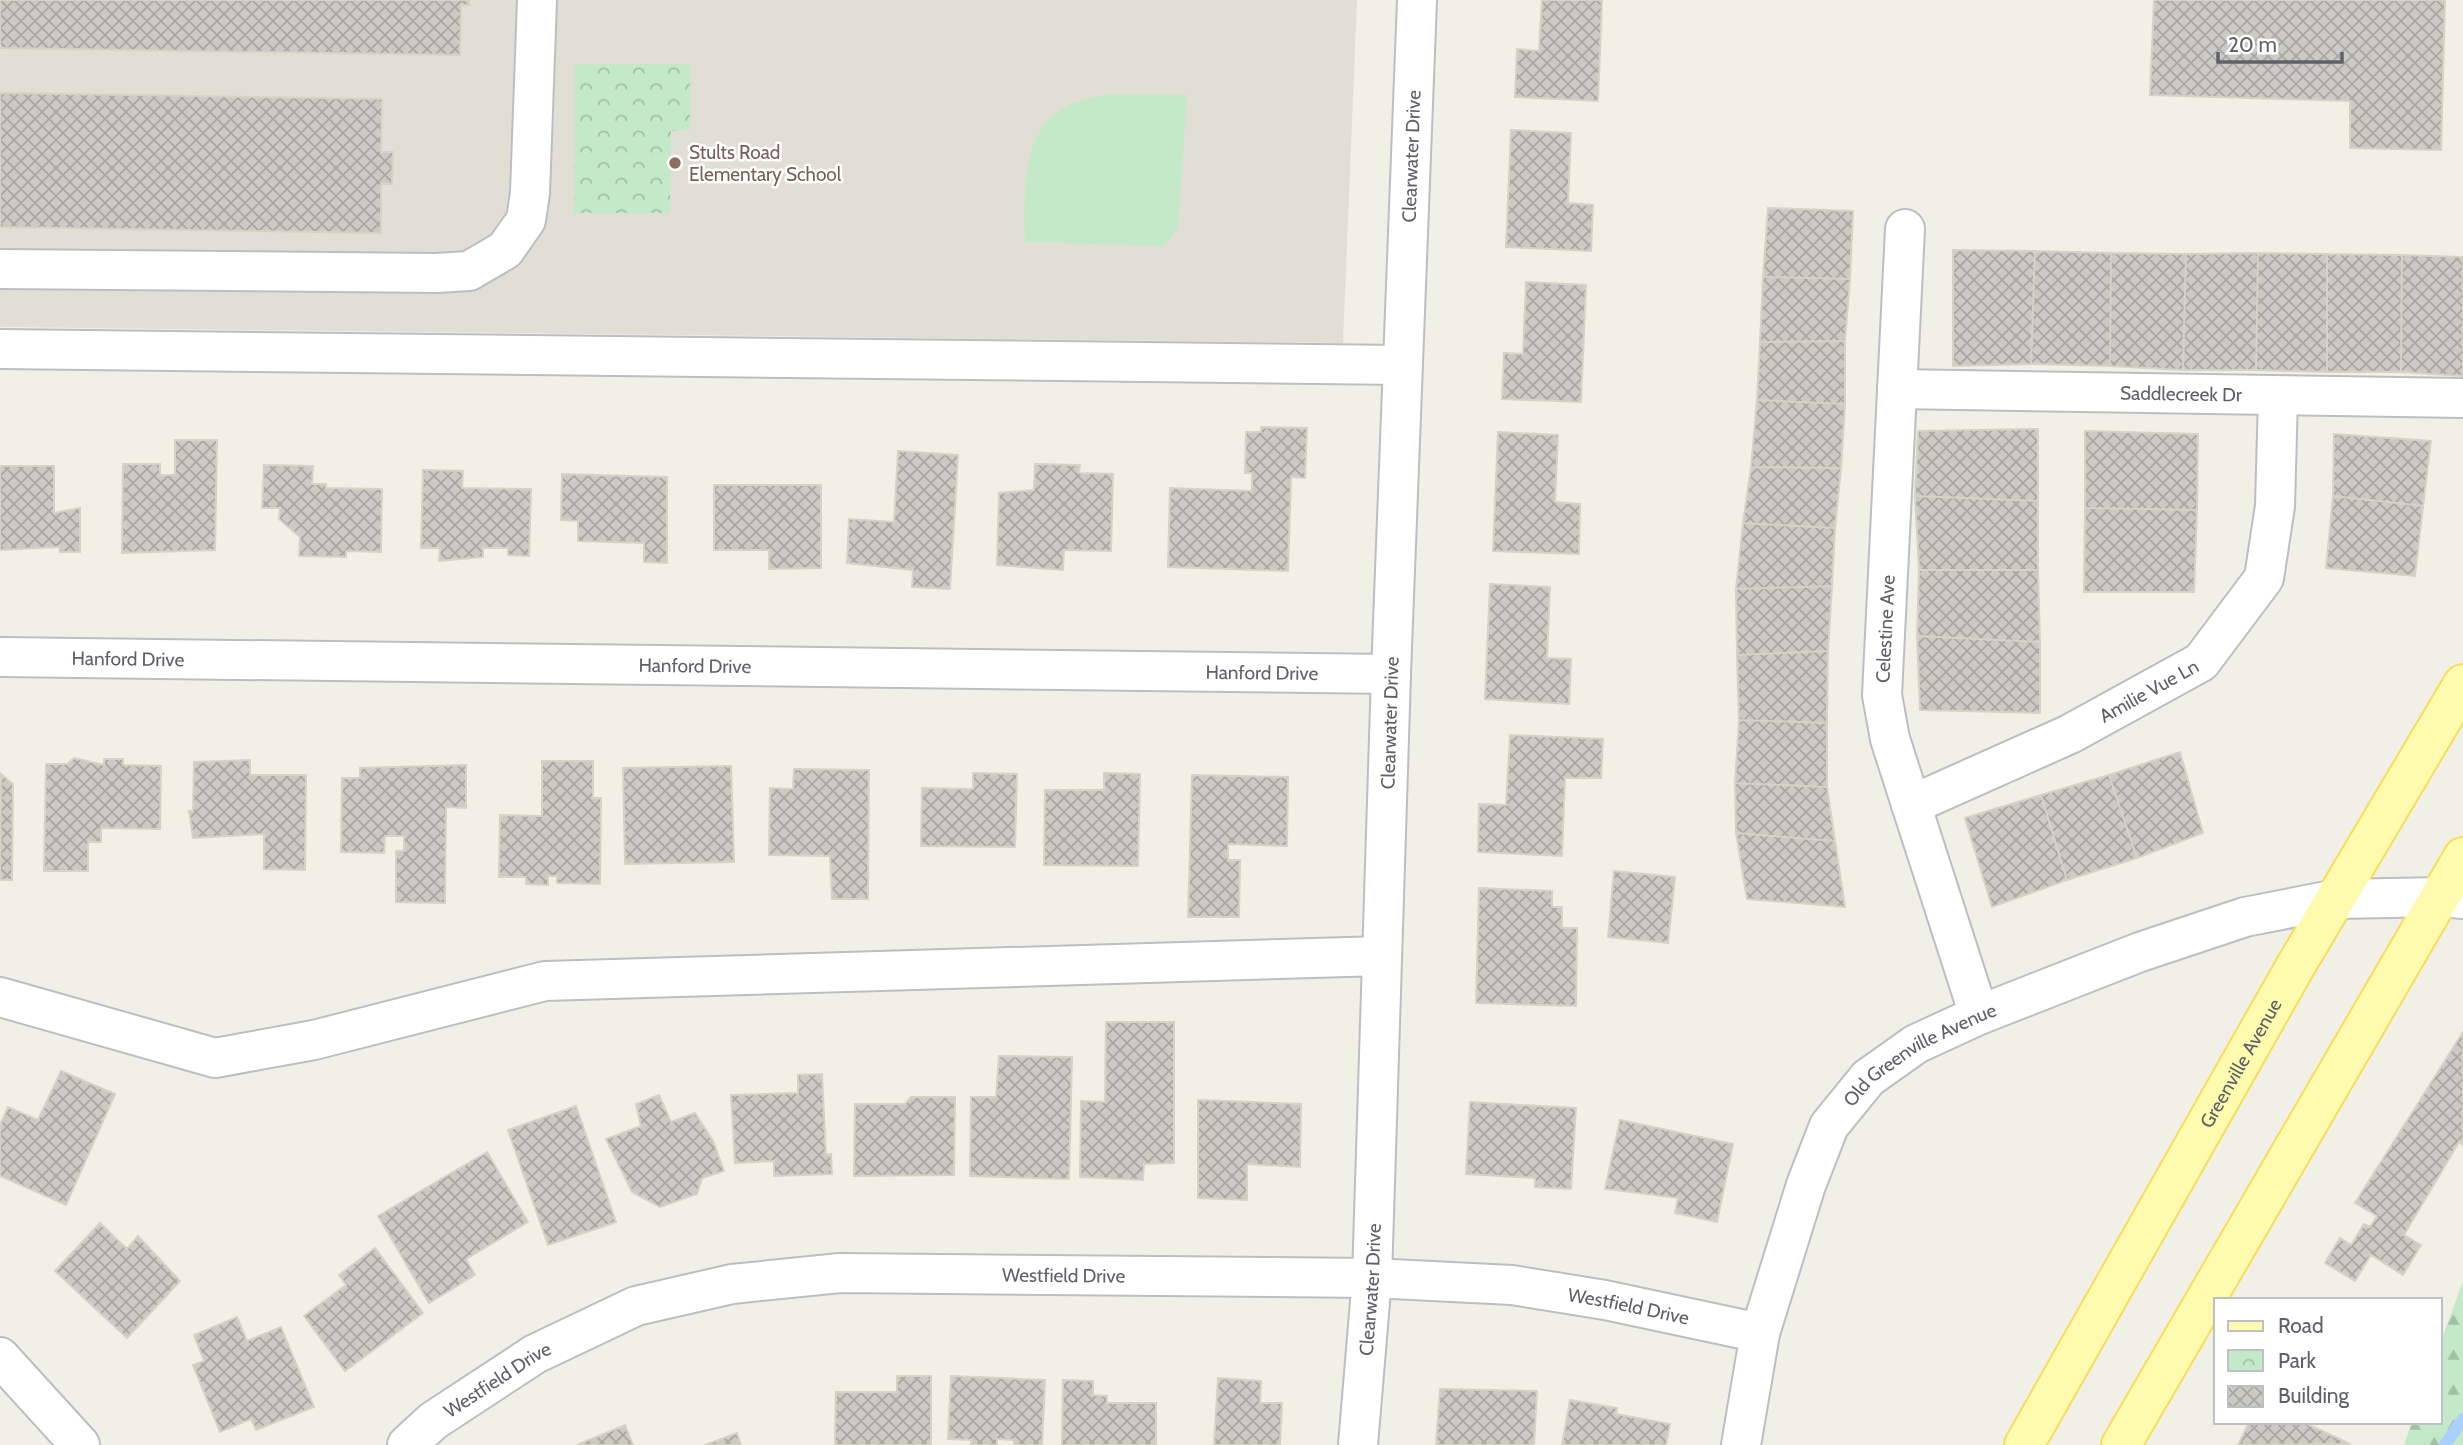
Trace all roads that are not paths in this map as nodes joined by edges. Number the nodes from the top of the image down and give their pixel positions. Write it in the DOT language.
graph roads {
  1 [pos="537,0"];
  2 [pos="1417,0"];
  3 [pos="1905,229"];
  4 [pos="0,269"];
  5 [pos="0,349"];
  6 [pos="1402,365"];
  7 [pos="1897,389"];
  8 [pos="2278,396"];
  9 [pos="2463,398"];
  10 [pos="0,657"];
  11 [pos="1391,674"];
  12 [pos="2463,684"];
  13 [pos="1911,805"];
  14 [pos="2463,857"];
  15 [pos="2452,898"];
  16 [pos="2337,900"];
  17 [pos="1382,957"];
  18 [pos="0,997"];
  19 [pos="1979,1015"];
  20 [pos="1372,1278"];
  21 [pos="1760,1333"];
  22 [pos="0,1357"];
  23 [pos="80,1445"];
  24 [pos="407,1445"];
  25 [pos="1358,1445"];
  26 [pos="1741,1445"];
  27 [pos="2024,1445"];
  28 [pos="2121,1445"];
  1 -- 4 [label="street"];
  2 -- 6 [label="street, Clearwater Drive"];
  3 -- 7 [label="street, Celestine Ave"];
  5 -- 6 [label="street"];
  6 -- 11 [label="street, Clearwater Drive"];
  7 -- 8 [label="street, Saddlecreek Dr"];
  7 -- 13 [label="street, Celestine Ave"];
  8 -- 9 [label="street, Saddlecreek Dr"];
  8 -- 13 [label="street, Amilie Vue Ln"];
  10 -- 11 [label="street, Hanford Drive"];
  11 -- 17 [label="street, Clearwater Drive"];
  12 -- 16 [label="main road, Greenville Avenue"];
  13 -- 19 [label="street, Celestine Ave"];
  14 -- 15 [label="main road"];
  15 -- 16 [label="street, Old Greenville Avenue"];
  15 -- 28 [label="main road"];
  16 -- 19 [label="street, Old Greenville Avenue"];
  16 -- 27 [label="main road, Greenville Avenue"];
  17 -- 18 [label="street"];
  17 -- 20 [label="street, Clearwater Drive"];
  19 -- 21 [label="street, Old Greenville Avenue"];
  20 -- 21 [label="street, Westfield Drive"];
  20 -- 24 [label="street, Westfield Drive"];
  20 -- 25 [label="street, Clearwater Drive"];
  21 -- 26 [label="street, Old Greenville Avenue"];
  22 -- 23 [label="street"];
}
